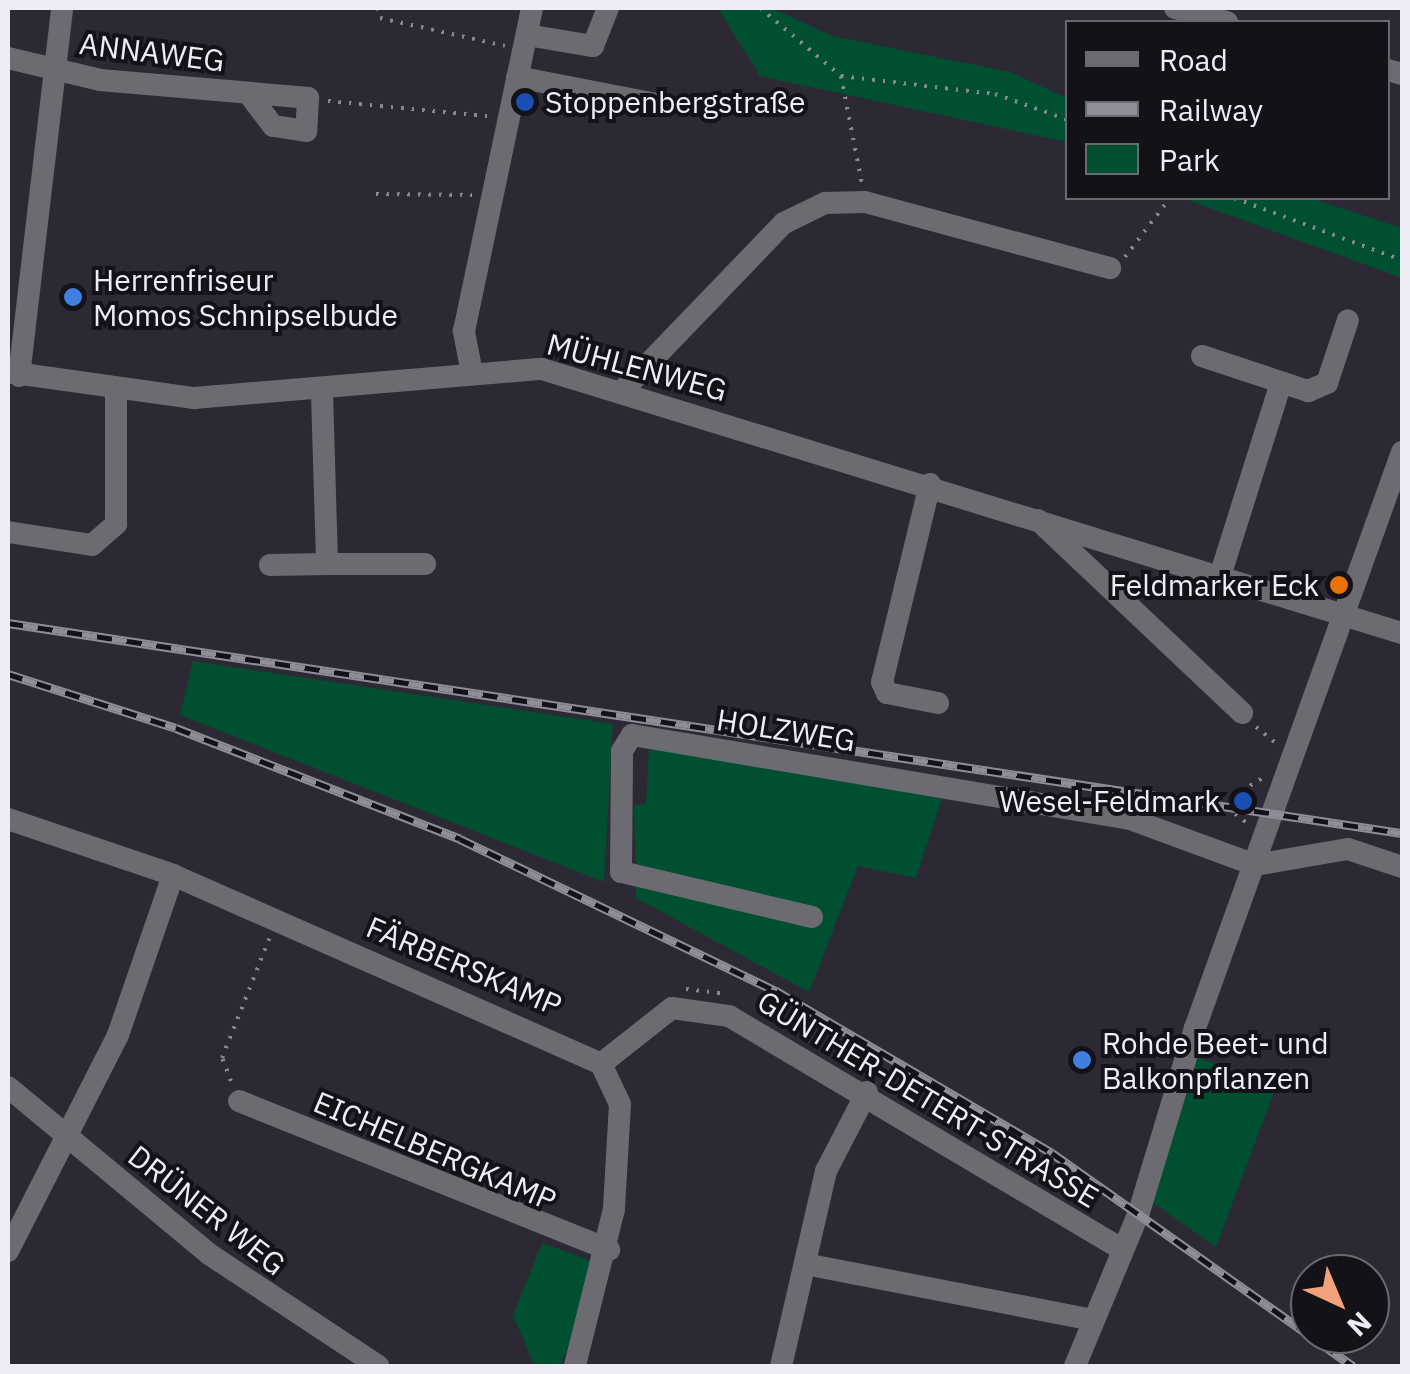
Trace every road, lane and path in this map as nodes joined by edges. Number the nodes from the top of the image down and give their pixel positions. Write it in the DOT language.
graph roads {
  1 [pos="62,8"];
  2 [pos="378,8"];
  3 [pos="532,8"];
  4 [pos="608,8"];
  5 [pos="760,8"];
  6 [pos="1175,8"];
  7 [pos="1220,20"];
  8 [pos="525,42"];
  9 [pos="8,58"];
  10 [pos="48,67"];
  11 [pos="841,76"];
  12 [pos="518,78"];
  13 [pos="249,94"];
  14 [pos="308,98"];
  15 [pos="661,105"];
  16 [pos="508,118"];
  17 [pos="1065,119"];
  18 [pos="376,194"];
  19 [pos="492,195"];
  20 [pos="1168,200"];
  21 [pos="1239,200"];
  22 [pos="865,202"];
  23 [pos="1402,260"];
  24 [pos="1110,268"];
  25 [pos="1348,320"];
  26 [pos="1202,356"];
  27 [pos="470,368"];
  28 [pos="13,374"];
  29 [pos="1281,383"];
  30 [pos="624,388"];
  31 [pos="116,392"];
  32 [pos="322,393"];
  33 [pos="1402,452"];
  34 [pos="930,484"];
  35 [pos="1031,514"];
  36 [pos="8,532"];
  37 [pos="327,564"];
  38 [pos="425,564"];
  39 [pos="270,565"];
  40 [pos="1222,573"];
  41 [pos="1348,613"];
  42 [pos="1402,633"];
  43 [pos="938,703"];
  44 [pos="1242,714"];
  45 [pos="1294,756"];
  46 [pos="8,819"];
  47 [pos="1255,865"];
  48 [pos="1402,867"];
  49 [pos="173,876"];
  50 [pos="812,917"];
  51 [pos="277,918"];
  52 [pos="601,1064"];
  53 [pos="8,1087"];
  54 [pos="868,1092"];
  55 [pos="239,1102"];
  56 [pos="69,1138"];
  57 [pos="1122,1249"];
  58 [pos="609,1250"];
  59 [pos="8,1251"];
  60 [pos="805,1264"];
  61 [pos="1092,1320"];
  62 [pos="378,1366"];
  63 [pos="575,1366"];
  64 [pos="781,1366"];
  65 [pos="1075,1366"];
  1 -- 10 [label="street"];
  2 -- 8 [label="path"];
  3 -- 8 [label="street"];
  4 -- 8 [label="street"];
  5 -- 11 [label="path"];
  6 -- 7 [label="street"];
  8 -- 12 [label="street"];
  9 -- 10 [label="street, ANNAWEG"];
  10 -- 13 [label="street, ANNAWEG"];
  10 -- 28 [label="street"];
  11 -- 17 [label="path"];
  11 -- 22 [label="path"];
  12 -- 15 [label="street"];
  12 -- 16 [label="street"];
  13 -- 14 [label="street, ANNAWEG"];
  13 -- 14 [label="street, ANNAWEG"];
  14 -- 16 [label="path"];
  16 -- 19 [label="street"];
  18 -- 19 [label="path"];
  19 -- 27 [label="street"];
  20 -- 24 [label="path"];
  21 -- 23 [label="path"];
  22 -- 24 [label="street"];
  22 -- 30 [label="street"];
  25 -- 29 [label="street"];
  26 -- 29 [label="street"];
  27 -- 30 [label="street, MÜHLENWEG"];
  27 -- 32 [label="street, MÜHLENWEG"];
  28 -- 31 [label="street, MÜHLENWEG"];
  29 -- 40 [label="street"];
  30 -- 34 [label="street, MÜHLENWEG"];
  31 -- 32 [label="street, MÜHLENWEG"];
  31 -- 36 [label="street"];
  32 -- 37 [label="street"];
  33 -- 41 [label="street"];
  34 -- 35 [label="street, MÜHLENWEG"];
  34 -- 43 [label="street"];
  35 -- 40 [label="street, MÜHLENWEG"];
  35 -- 44 [label="street"];
  37 -- 38 [label="street"];
  37 -- 39 [label="street"];
  40 -- 41 [label="street, MÜHLENWEG"];
  41 -- 42 [label="street, MÜHLENWEG"];
  41 -- 45 [label="street"];
  44 -- 45 [label="path"];
  45 -- 47 [label="street"];
  46 -- 49 [label="street, FÄRBERSKAMP"];
  47 -- 48 [label="street"];
  47 -- 50 [label="street, HOLZWEG"];
  47 -- 57 [label="street"];
  49 -- 51 [label="street, FÄRBERSKAMP"];
  49 -- 56 [label="street"];
  51 -- 52 [label="street, FÄRBERSKAMP"];
  51 -- 55 [label="path"];
  52 -- 54 [label="street, GÜNTHER-DETERT-STRASSE"];
  52 -- 58 [label="street"];
  53 -- 56 [label="street, DRÜNER WEG"];
  54 -- 57 [label="street, GÜNTHER-DETERT-STRASSE"];
  54 -- 60 [label="street"];
  55 -- 58 [label="street, EICHELBERGKAMP"];
  56 -- 59 [label="street"];
  56 -- 62 [label="street, DRÜNER WEG"];
  57 -- 61 [label="street"];
  58 -- 63 [label="street"];
  60 -- 61 [label="street"];
  60 -- 64 [label="street"];
  61 -- 65 [label="street"];
}
